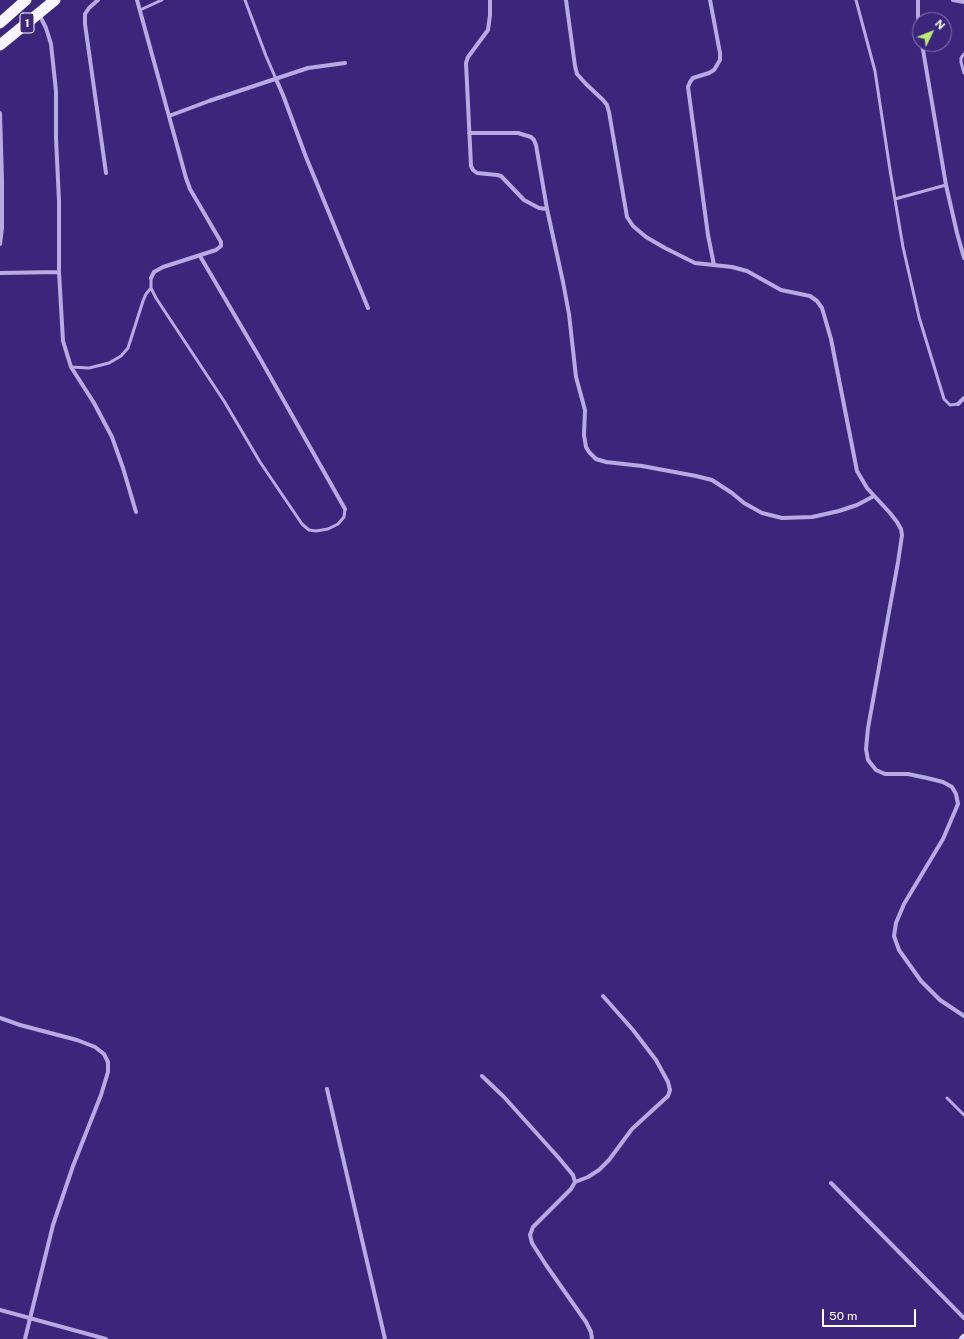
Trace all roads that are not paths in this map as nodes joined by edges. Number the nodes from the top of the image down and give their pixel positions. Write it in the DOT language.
graph roads {
  1 [pos="26,0"];
  2 [pos="55,0"];
  3 [pos="98,0"];
  4 [pos="137,0"];
  5 [pos="162,0"];
  6 [pos="245,0"];
  7 [pos="490,0"];
  8 [pos="566,0"];
  9 [pos="710,0"];
  10 [pos="856,0"];
  11 [pos="918,0"];
  12 [pos="952,0"];
  13 [pos="964,2"];
  14 [pos="140,10"];
  15 [pos="918,12"];
  16 [pos="38,14"];
  17 [pos="0,23"];
  18 [pos="0,45"];
  19 [pos="923,52"];
  20 [pos="964,54"];
  21 [pos="345,63"];
  22 [pos="964,73"];
  23 [pos="276,79"];
  24 [pos="0,113"];
  25 [pos="169,116"];
  26 [pos="469,133"];
  27 [pos="106,173"];
  28 [pos="946,185"];
  29 [pos="894,199"];
  30 [pos="547,209"];
  31 [pos="0,244"];
  32 [pos="200,256"];
  33 [pos="964,258"];
  34 [pos="714,265"];
  35 [pos="59,272"];
  36 [pos="0,273"];
  37 [pos="151,278"];
  38 [pos="151,288"];
  39 [pos="368,308"];
  40 [pos="71,367"];
  41 [pos="964,398"];
  42 [pos="958,404"];
  43 [pos="874,496"];
  44 [pos="345,509"];
  45 [pos="136,512"];
  46 [pos="603,996"];
  47 [pos="964,1016"];
  48 [pos="0,1018"];
  49 [pos="482,1076"];
  50 [pos="327,1089"];
  51 [pos="947,1098"];
  52 [pos="964,1116"];
  53 [pos="575,1182"];
  54 [pos="831,1182"];
  55 [pos="0,1310"];
  56 [pos="30,1318"];
  57 [pos="964,1318"];
  58 [pos="25,1339"];
  59 [pos="106,1339"];
  60 [pos="385,1339"];
  61 [pos="592,1339"];
  1 -- 17 [label="highway, 1"];
  2 -- 16 [label="highway, 1"];
  3 -- 27 [label="street"];
  4 -- 14 [label="street"];
  5 -- 14 [label="lane"];
  6 -- 23 [label="lane"];
  7 -- 26 [label="street"];
  8 -- 34 [label="street"];
  9 -- 34 [label="street"];
  10 -- 29 [label="lane"];
  11 -- 15 [label="street"];
  12 -- 13 [label="street"];
  14 -- 25 [label="street"];
  16 -- 18 [label="highway, 1"];
  16 -- 35 [label="street"];
  19 -- 28 [label="street"];
  20 -- 22 [label="lane"];
  21 -- 23 [label="street"];
  23 -- 25 [label="street"];
  23 -- 39 [label="street"];
  24 -- 31 [label="street"];
  25 -- 32 [label="street"];
  26 -- 30 [label="street"];
  26 -- 30 [label="street"];
  28 -- 29 [label="lane"];
  28 -- 33 [label="street"];
  29 -- 42 [label="lane"];
  30 -- 43 [label="street"];
  32 -- 37 [label="street"];
  32 -- 44 [label="street"];
  34 -- 43 [label="street"];
  35 -- 36 [label="street"];
  35 -- 40 [label="street"];
  37 -- 38 [label="lane"];
  38 -- 40 [label="lane"];
  38 -- 44 [label="lane"];
  40 -- 45 [label="street"];
  41 -- 42 [label="street"];
  43 -- 47 [label="street"];
  46 -- 53 [label="street"];
  48 -- 56 [label="street"];
  49 -- 53 [label="street"];
  50 -- 60 [label="street"];
  51 -- 52 [label="lane"];
  53 -- 61 [label="street"];
  54 -- 57 [label="street"];
  55 -- 56 [label="street"];
  56 -- 58 [label="street"];
  56 -- 59 [label="street"];
}
